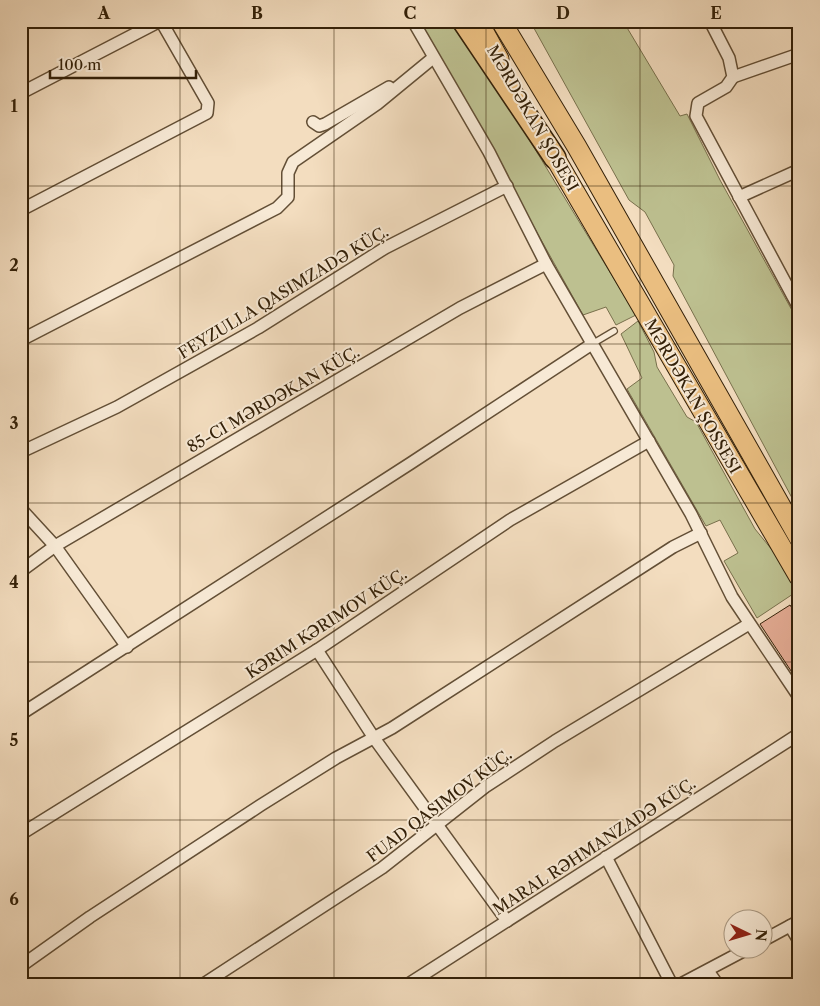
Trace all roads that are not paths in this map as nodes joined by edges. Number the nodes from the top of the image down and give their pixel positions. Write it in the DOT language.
graph roads {
  1 [pos="161,21"];
  2 [pos="413,21"];
  3 [pos="463,21"];
  4 [pos="478,21"];
  5 [pos="501,21"];
  6 [pos="513,21"];
  7 [pos="710,21"];
  8 [pos="799,54"];
  9 [pos="433,58"];
  10 [pos="733,77"];
  11 [pos="397,87"];
  12 [pos="21,94"];
  13 [pos="313,122"];
  14 [pos="577,147"];
  15 [pos="555,158"];
  16 [pos="799,170"];
  17 [pos="507,186"];
  18 [pos="739,197"];
  19 [pos="609,204"];
  20 [pos="21,210"];
  21 [pos="589,215"];
  22 [pos="546,264"];
  23 [pos="799,308"];
  24 [pos="614,331"];
  25 [pos="21,340"];
  26 [pos="592,344"];
  27 [pos="649,440"];
  28 [pos="21,452"];
  29 [pos="21,509"];
  30 [pos="701,534"];
  31 [pos="799,538"];
  32 [pos="55,546"];
  33 [pos="21,571"];
  34 [pos="799,577"];
  35 [pos="749,624"];
  36 [pos="127,647"];
  37 [pos="317,650"];
  38 [pos="799,697"];
  39 [pos="21,714"];
  40 [pos="799,734"];
  41 [pos="374,738"];
  42 [pos="438,825"];
  43 [pos="21,834"];
  44 [pos="606,857"];
  45 [pos="507,921"];
  46 [pos="795,924"];
  47 [pos="772,936"];
  48 [pos="799,941"];
  49 [pos="731,958"];
  50 [pos="21,966"];
  51 [pos="708,971"];
  52 [pos="202,985"];
  53 [pos="407,985"];
  54 [pos="672,985"];
  55 [pos="679,985"];
  56 [pos="718,985"];
  1 -- 12 [label="street"];
  1 -- 20 [label="street"];
  2 -- 9 [label="street"];
  3 -- 15 [label="highway"];
  4 -- 15 [label="main road, MƏRDƏKAN ŞOSESI"];
  5 -- 14 [label="main road, MƏRDƏKAN ŞOSESI"];
  6 -- 14 [label="main road"];
  7 -- 10 [label="street"];
  8 -- 10 [label="street"];
  9 -- 11 [label="street"];
  9 -- 17 [label="street"];
  10 -- 18 [label="street"];
  11 -- 13 [label="street"];
  11 -- 25 [label="street"];
  14 -- 19 [label="main road, MƏRDƏKAN ŞOSESI"];
  15 -- 21 [label="main road, MƏRDƏKAN ŞOSESI"];
  16 -- 18 [label="street"];
  17 -- 22 [label="street"];
  17 -- 28 [label="street"];
  18 -- 23 [label="street"];
  19 -- 31 [label="main road, MƏRDƏKAN ŞOSSESI"];
  21 -- 34 [label="main road, MƏRDƏKAN ŞOSSESI"];
  22 -- 26 [label="street"];
  22 -- 32 [label="street, 85-CI MƏRDƏKAN KÜÇ."];
  24 -- 26 [label="lane"];
  26 -- 27 [label="street"];
  26 -- 36 [label="street"];
  27 -- 30 [label="street"];
  27 -- 37 [label="street, KƏRIM KƏRIMOV KÜÇ."];
  29 -- 32 [label="street"];
  30 -- 35 [label="street"];
  30 -- 41 [label="street"];
  32 -- 33 [label="street, 85-CI MƏRDƏKAN KÜÇ."];
  32 -- 36 [label="street"];
  35 -- 38 [label="street"];
  35 -- 42 [label="street"];
  36 -- 39 [label="street"];
  37 -- 41 [label="street"];
  37 -- 43 [label="street, KƏRIM KƏRIMOV KÜÇ."];
  40 -- 44 [label="street, MARAL RƏHMANZADƏ KÜÇ."];
  41 -- 42 [label="street"];
  41 -- 50 [label="street"];
  42 -- 45 [label="street"];
  42 -- 52 [label="street"];
  44 -- 45 [label="street, MARAL RƏHMANZADƏ KÜÇ."];
  44 -- 54 [label="street"];
  45 -- 53 [label="street, MARAL RƏHMANZADƏ KÜÇ."];
  46 -- 47 [label="street"];
  46 -- 48 [label="street"];
  49 -- 51 [label="street"];
  51 -- 55 [label="street"];
  51 -- 56 [label="street"];
}
